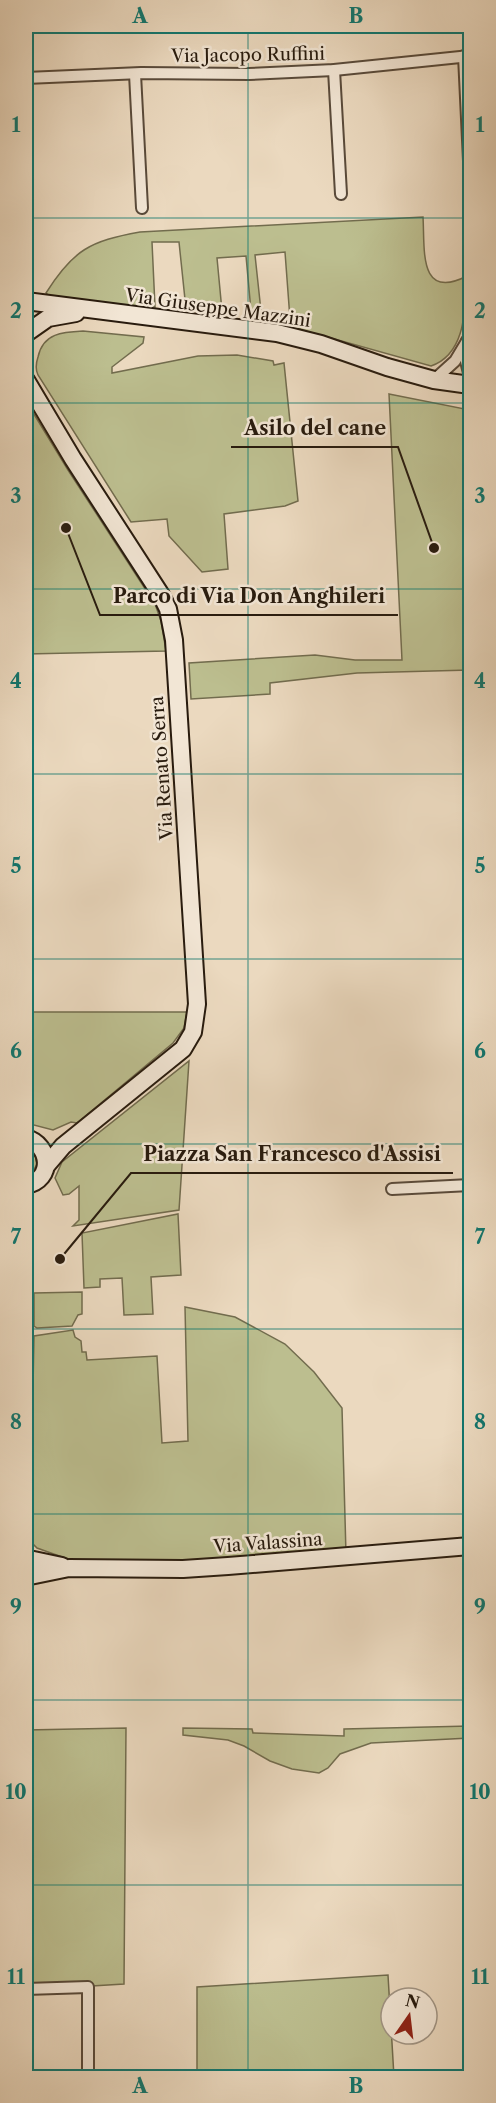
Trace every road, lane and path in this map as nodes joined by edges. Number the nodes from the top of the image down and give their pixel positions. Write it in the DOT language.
graph roads {
  1 [pos="467,56"];
  2 [pos="334,70"];
  3 [pos="135,74"];
  4 [pos="26,78"];
  5 [pos="471,182"];
  6 [pos="341,194"];
  7 [pos="142,208"];
  8 [pos="26,301"];
  9 [pos="26,310"];
  10 [pos="98,311"];
  11 [pos="27,334"];
  12 [pos="469,338"];
  13 [pos="471,377"];
  14 [pos="26,380"];
  15 [pos="434,380"];
  16 [pos="471,385"];
  17 [pos="73,1138"];
  18 [pos="30,1139"];
  19 [pos="46,1166"];
  20 [pos="31,1183"];
  21 [pos="471,1185"];
  22 [pos="392,1188"];
  23 [pos="26,1198"];
  24 [pos="471,1546"];
  25 [pos="27,1557"];
  26 [pos="69,1568"];
  27 [pos="28,1578"];
  28 [pos="26,1989"];
  29 [pos="88,2078"];
  1 -- 2 [label="street, Via Jacopo Ruffini"];
  1 -- 5 [label="street"];
  2 -- 3 [label="street, Via Jacopo Ruffini"];
  2 -- 6 [label="street"];
  3 -- 4 [label="street, Via Jacopo Ruffini"];
  3 -- 7 [label="street"];
  8 -- 10 [label="street, Via Giuseppe Mazzini"];
  9 -- 11 [label="street"];
  10 -- 11 [label="street, Via Giuseppe Mazzini"];
  10 -- 15 [label="street, Via Giuseppe Mazzini"];
  12 -- 13 [label="street"];
  12 -- 15 [label="street"];
  14 -- 17 [label="street, Via Renato Serra"];
  15 -- 16 [label="street, Via Giuseppe Mazzini"];
  17 -- 18 [label="street"];
  17 -- 19 [label="street, Via Renato Serra"];
  18 -- 19 [label="street"];
  19 -- 20 [label="street, Via Renato Serra"];
  20 -- 23 [label="street"];
  21 -- 22 [label="street"];
  24 -- 26 [label="street, Via Valassina"];
  25 -- 26 [label="street, Via Valassina"];
  25 -- 27 [label="street"];
  26 -- 27 [label="street, Via Valassina"];
  28 -- 29 [label="street"];
}
